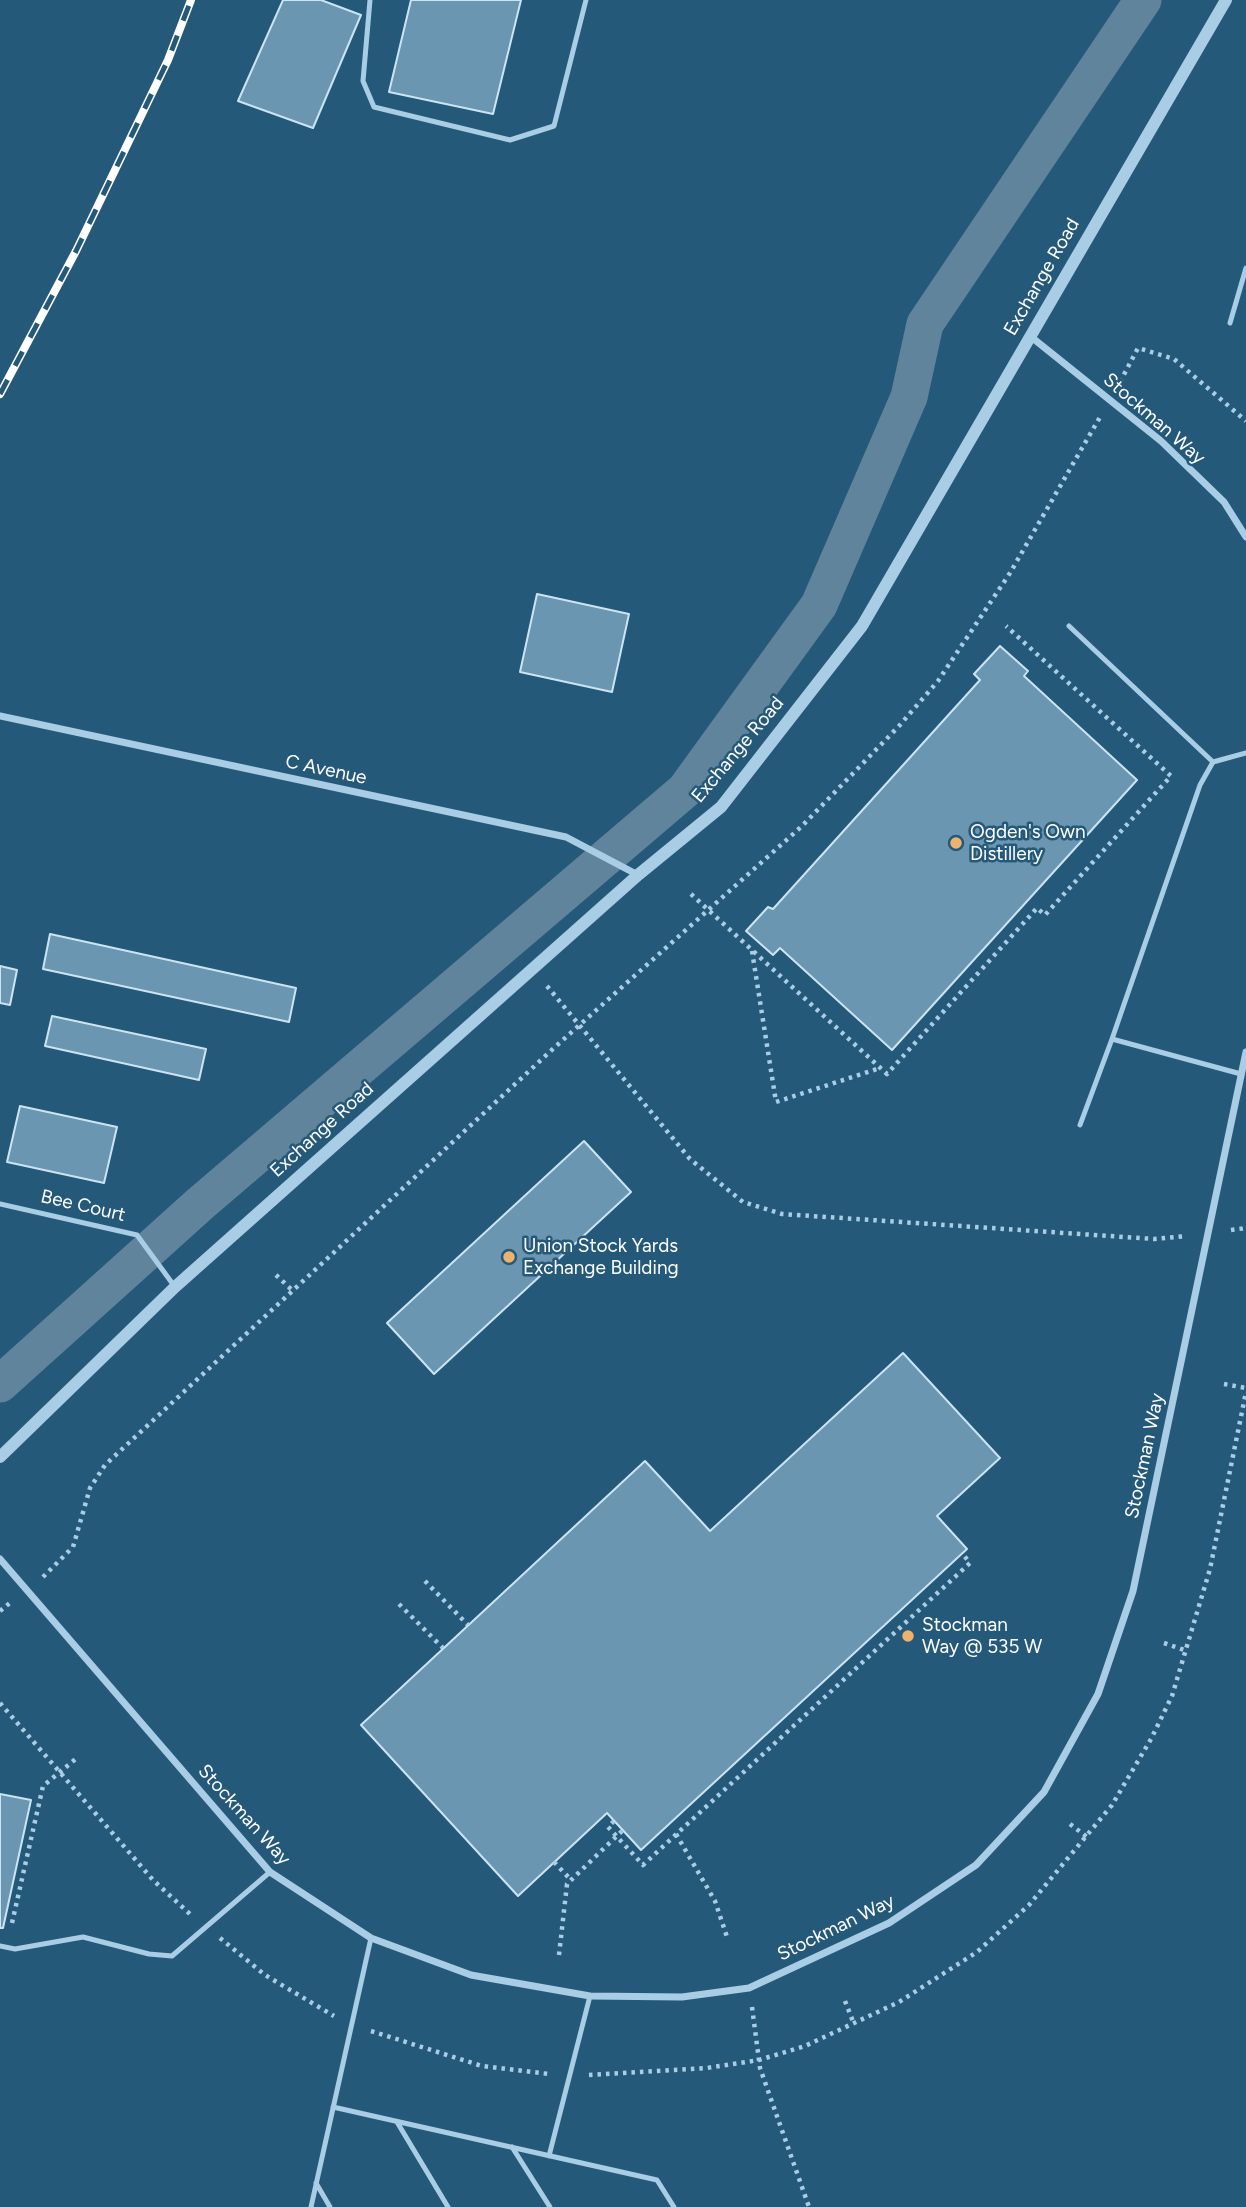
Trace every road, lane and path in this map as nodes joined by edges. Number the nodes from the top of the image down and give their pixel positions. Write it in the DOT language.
graph roads {
  1 [pos="370,0"];
  2 [pos="586,0"];
  3 [pos="1226,0"];
  4 [pos="1246,268"];
  5 [pos="1230,323"];
  6 [pos="1030,336"];
  7 [pos="1109,400"];
  8 [pos="1246,421"];
  9 [pos="1246,537"];
  10 [pos="1006,626"];
  11 [pos="1069,626"];
  12 [pos="0,716"];
  13 [pos="1246,752"];
  14 [pos="1213,762"];
  15 [pos="638,875"];
  16 [pos="691,894"];
  17 [pos="707,910"];
  18 [pos="752,950"];
  19 [pos="533,968"];
  20 [pos="579,1026"];
  21 [pos="1112,1039"];
  22 [pos="1246,1052"];
  23 [pos="880,1068"];
  24 [pos="1241,1074"];
  25 [pos="1080,1125"];
  26 [pos="0,1204"];
  27 [pos="1162,1240"];
  28 [pos="275,1275"];
  29 [pos="175,1287"];
  30 [pos="293,1291"];
  31 [pos="1224,1384"];
  32 [pos="1246,1390"];
  33 [pos="0,1457"];
  34 [pos="962,1553"];
  35 [pos="0,1559"];
  36 [pos="60,1563"];
  37 [pos="425,1581"];
  38 [pos="400,1604"];
  39 [pos="468,1625"];
  40 [pos="1164,1643"];
  41 [pos="443,1648"];
  42 [pos="1187,1651"];
  43 [pos="0,1703"];
  44 [pos="78,1757"];
  45 [pos="60,1771"];
  46 [pos="614,1821"];
  47 [pos="1070,1824"];
  48 [pos="623,1830"];
  49 [pos="676,1834"];
  50 [pos="616,1836"];
  51 [pos="1087,1837"];
  52 [pos="554,1862"];
  53 [pos="270,1872"];
  54 [pos="571,1880"];
  55 [pos="12,1923"];
  56 [pos="207,1928"];
  57 [pos="371,1938"];
  58 [pos="728,1940"];
  59 [pos="0,1946"];
  60 [pos="559,1955"];
  61 [pos="749,1987"];
  62 [pos="590,1996"];
  63 [pos="845,2001"];
  64 [pos="352,2023"];
  65 [pos="855,2024"];
  66 [pos="759,2060"];
  67 [pos="569,2075"];
  68 [pos="333,2107"];
  69 [pos="397,2122"];
  70 [pos="512,2147"];
  71 [pos="549,2156"];
  72 [pos="316,2183"];
  73 [pos="311,2207"];
  74 [pos="330,2207"];
  75 [pos="448,2207"];
  76 [pos="550,2207"];
  77 [pos="674,2207"];
  78 [pos="809,2207"];
  1 -- 2 [label="lane"];
  3 -- 6 [label="street, Exchange Road"];
  4 -- 5 [label="lane"];
  6 -- 7 [label="street, Stockman Way"];
  6 -- 15 [label="street, Exchange Road"];
  7 -- 8 [label="path"];
  7 -- 9 [label="street, Stockman Way"];
  7 -- 17 [label="path"];
  10 -- 23 [label="path"];
  11 -- 14 [label="lane"];
  12 -- 15 [label="street, C Avenue"];
  13 -- 14 [label="lane"];
  14 -- 21 [label="lane"];
  15 -- 19 [label="street, Exchange Road"];
  16 -- 17 [label="path"];
  17 -- 18 [label="path"];
  17 -- 20 [label="path"];
  18 -- 23 [label="path"];
  18 -- 23 [label="path"];
  19 -- 20 [label="path"];
  19 -- 29 [label="street, Exchange Road"];
  20 -- 27 [label="path"];
  20 -- 30 [label="path"];
  21 -- 24 [label="lane"];
  21 -- 25 [label="lane"];
  22 -- 24 [label="street, Stockman Way"];
  24 -- 61 [label="street, Stockman Way"];
  26 -- 29 [label="lane, Bee Court"];
  28 -- 30 [label="path"];
  29 -- 33 [label="street, Exchange Road"];
  30 -- 36 [label="path"];
  31 -- 32 [label="path"];
  32 -- 42 [label="path"];
  34 -- 49 [label="path"];
  35 -- 53 [label="street, Stockman Way"];
  37 -- 39 [label="path"];
  38 -- 41 [label="path"];
  40 -- 42 [label="path"];
  42 -- 51 [label="path"];
  43 -- 45 [label="path"];
  44 -- 45 [label="path"];
  45 -- 55 [label="path"];
  45 -- 56 [label="path"];
  46 -- 50 [label="path"];
  47 -- 51 [label="path"];
  48 -- 50 [label="path"];
  49 -- 50 [label="path"];
  49 -- 58 [label="path"];
  50 -- 54 [label="path"];
  51 -- 65 [label="path"];
  52 -- 54 [label="path"];
  53 -- 56 [label="lane"];
  53 -- 57 [label="street, Stockman Way"];
  54 -- 60 [label="path"];
  56 -- 59 [label="lane"];
  56 -- 64 [label="path"];
  57 -- 62 [label="street, Stockman Way"];
  57 -- 64 [label="lane"];
  61 -- 62 [label="street, Stockman Way"];
  61 -- 66 [label="path"];
  62 -- 67 [label="lane"];
  63 -- 65 [label="path"];
  64 -- 67 [label="path"];
  64 -- 68 [label="lane"];
  65 -- 66 [label="path"];
  66 -- 67 [label="path"];
  66 -- 78 [label="path"];
  67 -- 71 [label="lane"];
  68 -- 69 [label="lane"];
  68 -- 72 [label="lane"];
  69 -- 70 [label="lane"];
  69 -- 75 [label="lane"];
  70 -- 71 [label="lane"];
  70 -- 76 [label="lane"];
  71 -- 77 [label="lane"];
  72 -- 73 [label="lane"];
  72 -- 74 [label="lane"];
}
